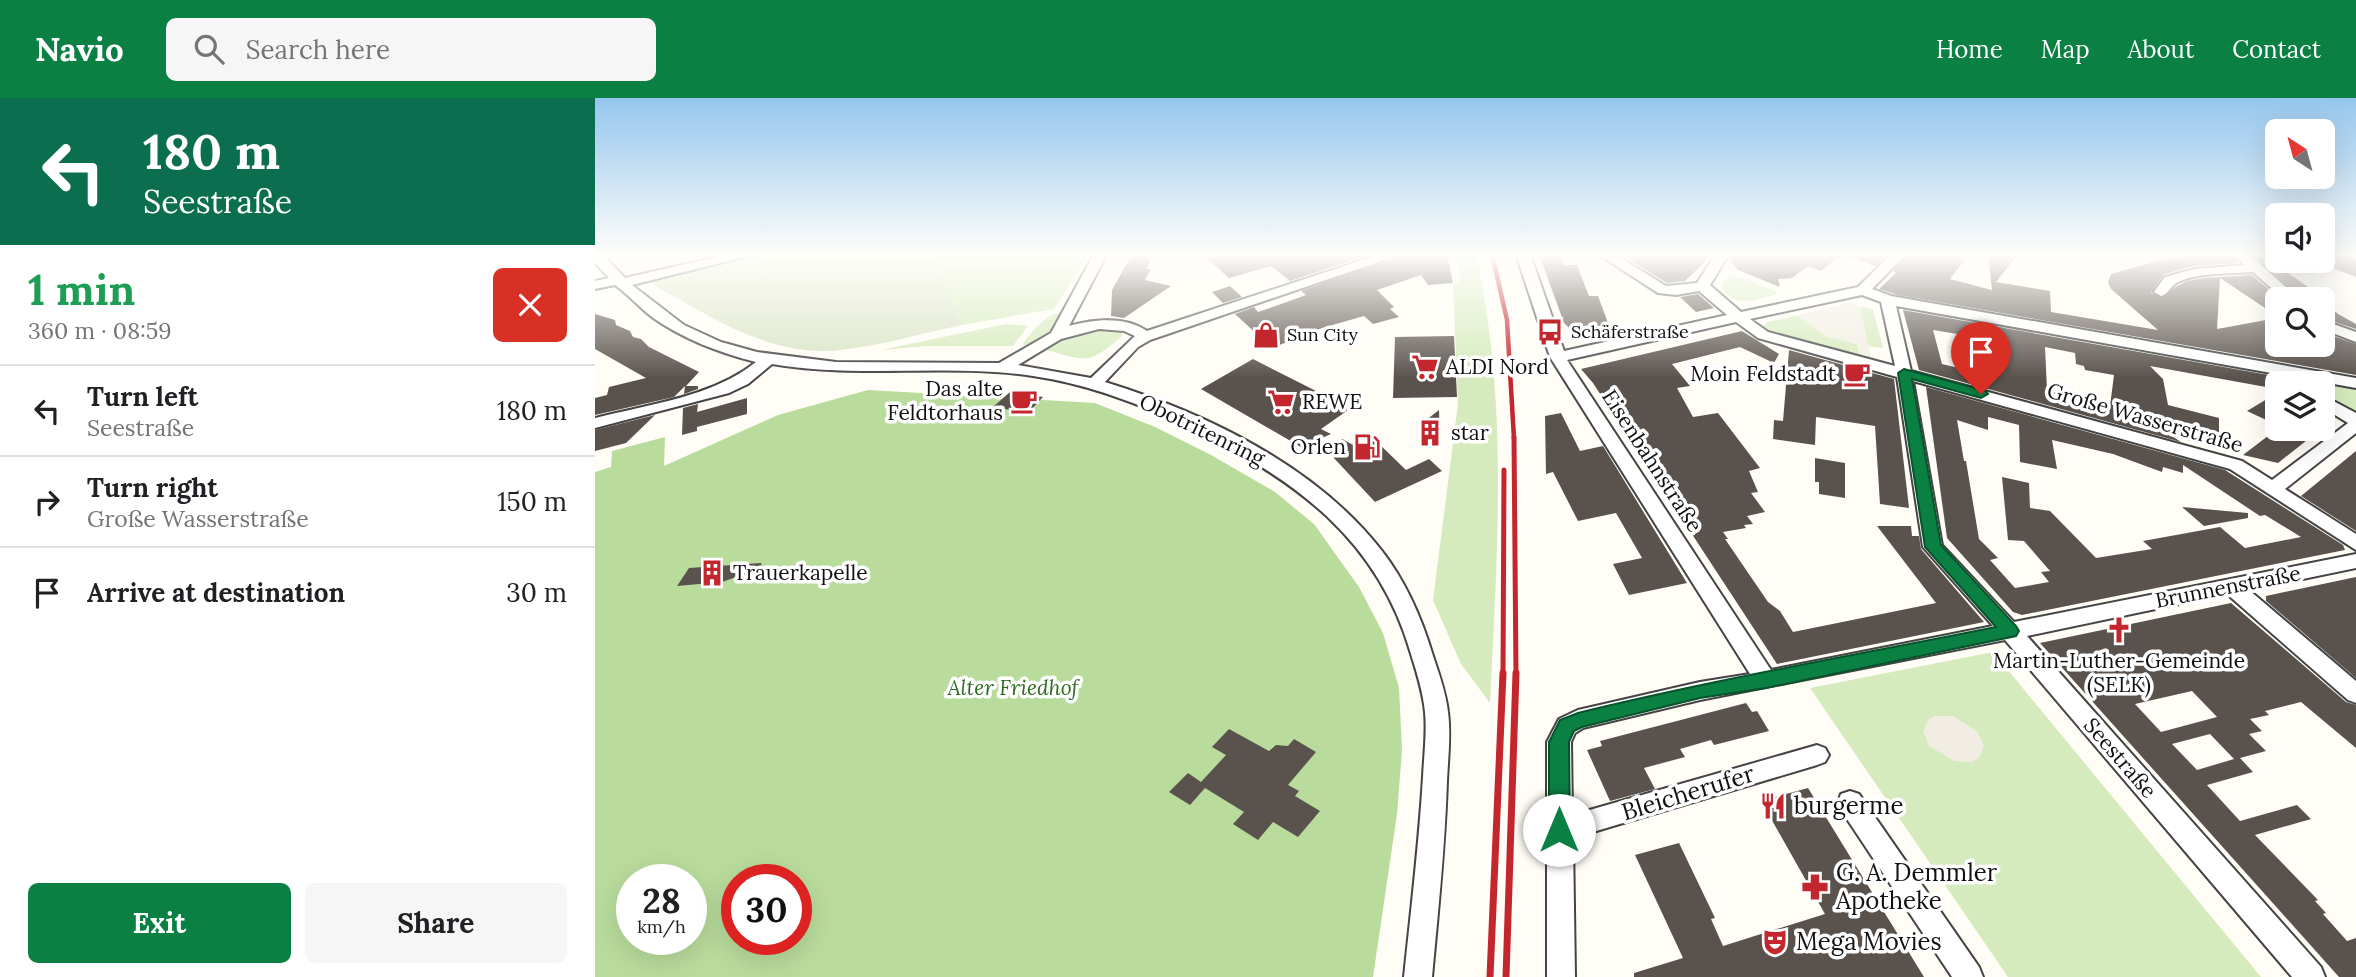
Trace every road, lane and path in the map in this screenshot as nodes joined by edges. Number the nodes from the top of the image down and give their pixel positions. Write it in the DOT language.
graph roads {
  1 [pos="634,295"];
  2 [pos="1079,295"];
  3 [pos="1272,295"];
  4 [pos="1537,295"];
  5 [pos="1712,295"];
  6 [pos="1841,295"];
  7 [pos="1876,295"];
  8 [pos="1888,300"];
  9 [pos="1738,318"];
  10 [pos="2335,329"];
  11 [pos="1058,333"];
  12 [pos="1145,337"];
  13 [pos="2356,337"];
  14 [pos="1558,357"];
  15 [pos="767,361"];
  16 [pos="2269,367"];
  17 [pos="1002,368"];
  18 [pos="2276,371"];
  19 [pos="1904,373"];
  20 [pos="2356,383"];
  21 [pos="1094,384"];
  22 [pos="2335,409"];
  23 [pos="595,423"];
  24 [pos="2356,423"];
  25 [pos="2273,489"];
  26 [pos="2356,543"];
  27 [pos="2356,561"];
  28 [pos="2233,588"];
  29 [pos="2010,631"];
  30 [pos="1766,680"];
  31 [pos="2356,694"];
  32 [pos="1817,755"];
  33 [pos="1850,802"];
  34 [pos="1559,830"];
  35 [pos="1418,977"];
  36 [pos="1561,977"];
  37 [pos="1969,977"];
  38 [pos="2311,977"];
  1 -- 15 [label="street, Obotritenring"];
  2 -- 11 [label="street"];
  3 -- 12 [label="street"];
  4 -- 14 [label="street, Eisenbahnstraße"];
  5 -- 9 [label="street, Große Wasserstraße"];
  6 -- 9 [label="street"];
  7 -- 8 [label="street"];
  8 -- 16 [label="street"];
  8 -- 19 [label="street"];
  9 -- 14 [label="street"];
  9 -- 19 [label="street, Große Wasserstraße"];
  10 -- 13 [label="street"];
  11 -- 12 [label="street"];
  11 -- 17 [label="street"];
  12 -- 21 [label="street"];
  14 -- 30 [label="street, Eisenbahnstraße"];
  15 -- 17 [label="street, Obotritenring"];
  15 -- 23 [label="street"];
  16 -- 18 [label="street"];
  16 -- 20 [label="street"];
  17 -- 21 [label="street, Obotritenring"];
  19 -- 25 [label="street, Große Wasserstraße"];
  19 -- 29 [label="street, Seestraße"];
  21 -- 35 [label="street, Obotritenring"];
  22 -- 24 [label="street"];
  24 -- 25 [label="street"];
  25 -- 26 [label="street, Große Wasserstraße"];
  27 -- 28 [label="street, Brunnenstraße"];
  28 -- 29 [label="street, Brunnenstraße"];
  28 -- 31 [label="street"];
  29 -- 30 [label="street, Brunnenstraße"];
  29 -- 38 [label="street, Seestraße"];
  30 -- 34 [label="street, Brunnenstraße"];
  32 -- 34 [label="street, Bleicherufer"];
  33 -- 37 [label="street"];
  34 -- 36 [label="street, Brunnenstraße"];
}
